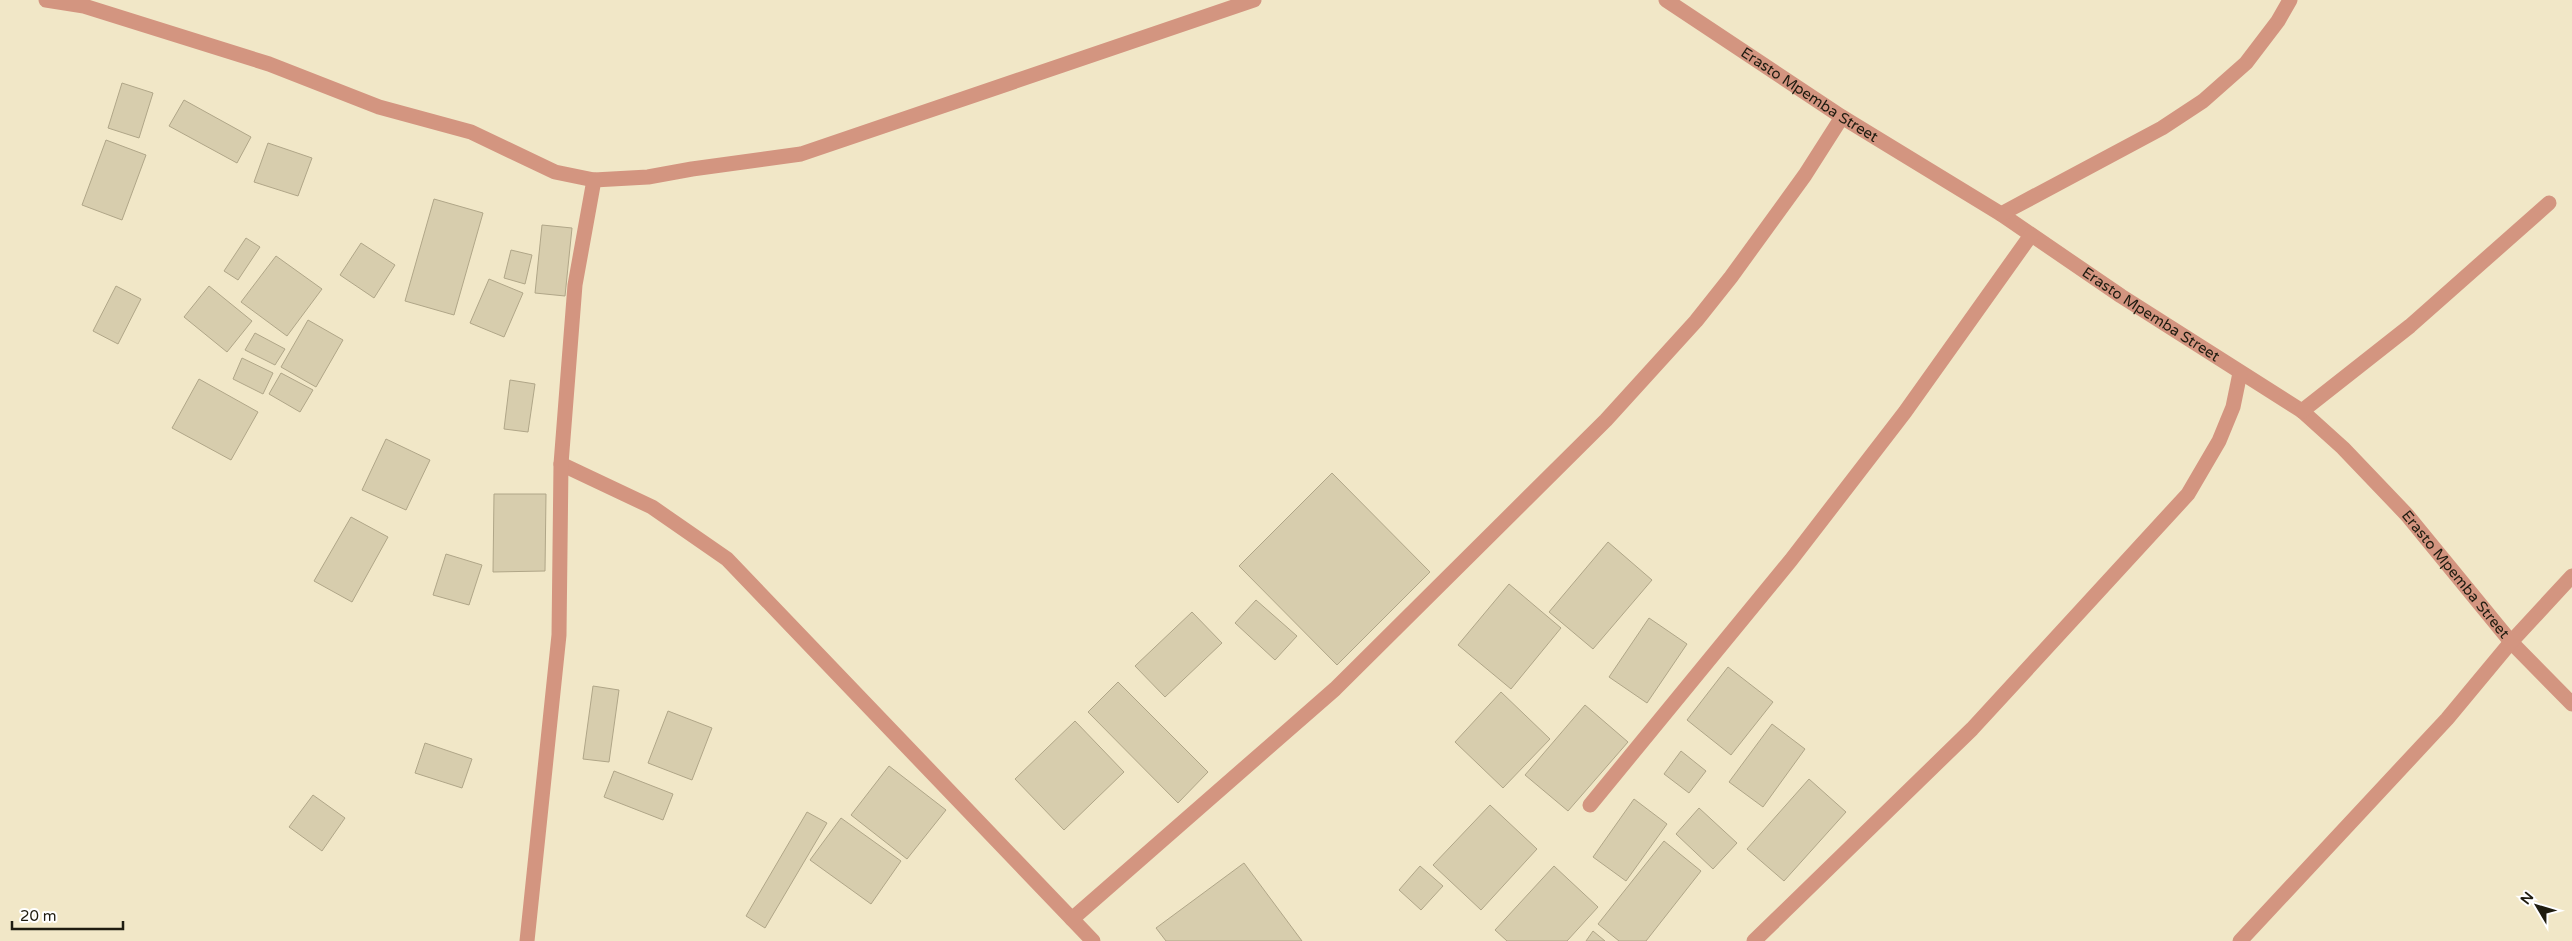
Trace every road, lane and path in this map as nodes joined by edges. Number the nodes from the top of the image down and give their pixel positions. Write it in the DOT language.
graph roads {
  1 [pos="46,0"];
  2 [pos="1254,0"];
  3 [pos="1666,0"];
  4 [pos="2290,0"];
  5 [pos="1842,117"];
  6 [pos="594,180"];
  7 [pos="2549,203"];
  8 [pos="2001,214"];
  9 [pos="2032,235"];
  10 [pos="2240,374"];
  11 [pos="2302,411"];
  12 [pos="560,464"];
  13 [pos="2572,576"];
  14 [pos="2511,642"];
  15 [pos="2572,704"];
  16 [pos="1590,804"];
  17 [pos="1072,919"];
  18 [pos="528,941"];
  19 [pos="1094,941"];
  20 [pos="1754,941"];
  21 [pos="2240,941"];
  1 -- 6 [label="street"];
  2 -- 6 [label="street"];
  3 -- 5 [label="street, Erasto Mpemba Street"];
  4 -- 8 [label="street"];
  5 -- 8 [label="street, Erasto Mpemba Street"];
  5 -- 17 [label="street"];
  6 -- 12 [label="street"];
  7 -- 11 [label="street"];
  8 -- 9 [label="street, Erasto Mpemba Street"];
  9 -- 10 [label="street, Erasto Mpemba Street"];
  9 -- 16 [label="street"];
  10 -- 11 [label="street, Erasto Mpemba Street"];
  10 -- 20 [label="street"];
  11 -- 14 [label="street, Erasto Mpemba Street"];
  12 -- 17 [label="street"];
  12 -- 18 [label="street"];
  13 -- 14 [label="street"];
  14 -- 15 [label="street, Erasto Mpemba Street"];
  14 -- 21 [label="street"];
  17 -- 19 [label="street"];
}
